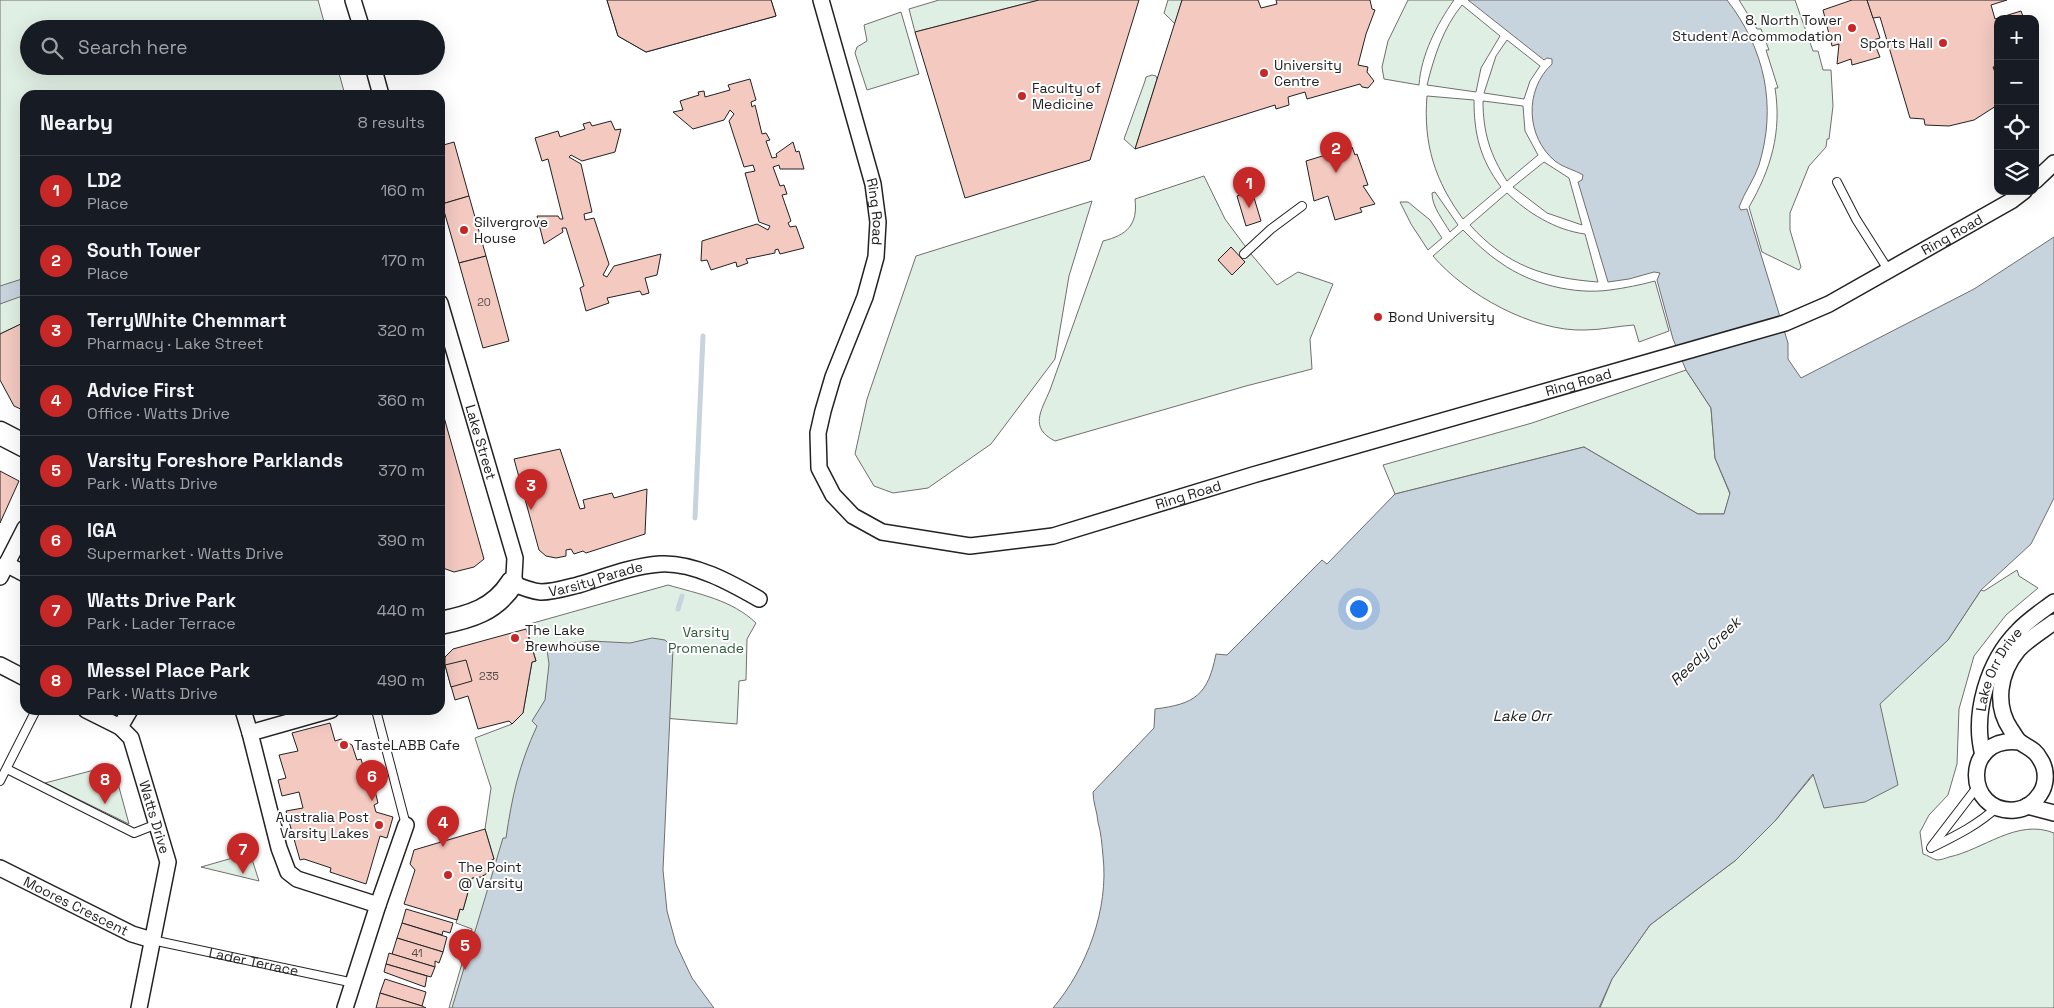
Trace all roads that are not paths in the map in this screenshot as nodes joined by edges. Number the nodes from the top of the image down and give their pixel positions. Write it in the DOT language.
graph roads {
  1 [pos="353,0"];
  2 [pos="821,0"];
  3 [pos="359,20"];
  4 [pos="375,75"];
  5 [pos="380,90"];
  6 [pos="2054,163"];
  7 [pos="2039,177"];
  8 [pos="1837,182"];
  9 [pos="2019,195"];
  10 [pos="1302,206"];
  11 [pos="1244,254"];
  12 [pos="1889,271"];
  13 [pos="445,320"];
  14 [pos="0,433"];
  15 [pos="20,443"];
  16 [pos="20,538"];
  17 [pos="3,570"];
  18 [pos="20,573"];
  19 [pos="512,583"];
  20 [pos="760,599"];
  21 [pos="2054,602"];
  22 [pos="445,622"];
  23 [pos="2054,622"];
  24 [pos="0,665"];
  25 [pos="20,675"];
  26 [pos="34,715"];
  27 [pos="96,715"];
  28 [pos="127,715"];
  29 [pos="245,715"];
  30 [pos="313,715"];
  31 [pos="377,715"];
  32 [pos="120,727"];
  33 [pos="250,733"];
  34 [pos="2019,742"];
  35 [pos="1983,755"];
  36 [pos="7,769"];
  37 [pos="2050,777"];
  38 [pos="0,782"];
  39 [pos="1978,786"];
  40 [pos="2027,806"];
  41 [pos="1998,807"];
  42 [pos="2054,813"];
  43 [pos="157,824"];
  44 [pos="406,825"];
  45 [pos="0,868"];
  46 [pos="378,905"];
  47 [pos="152,940"];
  48 [pos="354,984"];
  49 [pos="140,1008"];
  50 [pos="346,1008"];
  1 -- 3 [label="street"];
  2 -- 12 [label="street, Ring Road"];
  4 -- 5 [label="street"];
  6 -- 7 [label="street"];
  8 -- 12 [label="lane"];
  9 -- 12 [label="street, Ring Road"];
  10 -- 11 [label="lane"];
  13 -- 19 [label="street, Lake Street"];
  14 -- 15 [label="street"];
  16 -- 17 [label="street"];
  17 -- 18 [label="street"];
  19 -- 20 [label="street, Varsity Parade"];
  19 -- 22 [label="street"];
  21 -- 35 [label="street, Lake Orr Drive"];
  23 -- 34 [label="street, Lake Orr Drive"];
  24 -- 25 [label="street"];
  26 -- 36 [label="lane"];
  27 -- 32 [label="street, Watts Drive"];
  28 -- 32 [label="street"];
  29 -- 33 [label="street"];
  30 -- 33 [label="street"];
  31 -- 44 [label="lane"];
  32 -- 43 [label="street, Watts Drive"];
  33 -- 46 [label="street"];
  34 -- 35 [label="street"];
  34 -- 37 [label="street"];
  35 -- 39 [label="street"];
  36 -- 38 [label="lane"];
  36 -- 43 [label="lane"];
  37 -- 40 [label="street"];
  39 -- 41 [label="street"];
  39 -- 41 [label="lane"];
  40 -- 41 [label="street"];
  40 -- 42 [label="street"];
  43 -- 47 [label="street, Watts Drive"];
  44 -- 46 [label="street"];
  45 -- 47 [label="street, Moores Crescent"];
  46 -- 48 [label="street"];
  47 -- 48 [label="lane, Lader Terrace"];
  47 -- 49 [label="street, Watts Drive"];
  48 -- 50 [label="street"];
}
